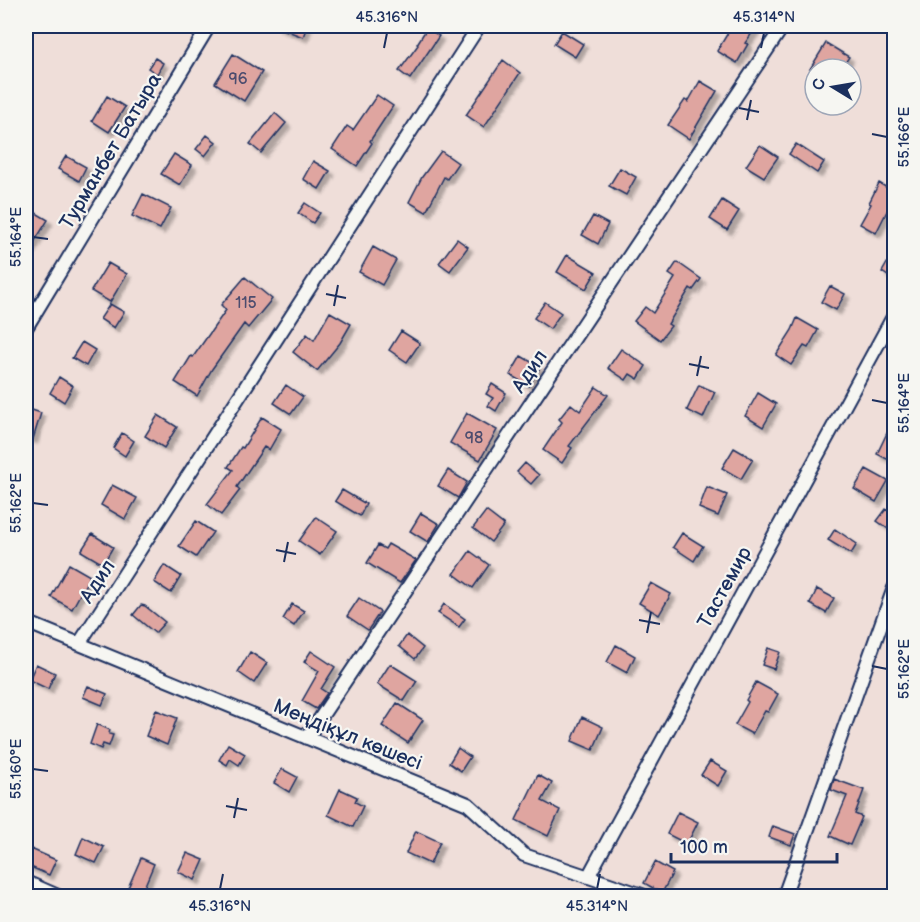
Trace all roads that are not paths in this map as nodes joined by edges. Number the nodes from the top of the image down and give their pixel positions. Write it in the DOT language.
graph roads {
  1 [pos="209,26"];
  2 [pos="479,26"];
  3 [pos="783,26"];
  4 [pos="894,315"];
  5 [pos="26,327"];
  6 [pos="894,588"];
  7 [pos="26,622"];
  8 [pos="79,644"];
  9 [pos="307,738"];
  10 [pos="588,877"];
  11 [pos="26,882"];
  12 [pos="58,897"];
  13 [pos="645,897"];
  14 [pos="784,897"];
  1 -- 5 [label="street, Турманбет Батыра"];
  2 -- 8 [label="street, Адил"];
  3 -- 9 [label="street, Адил"];
  4 -- 10 [label="street, Тастемир"];
  6 -- 14 [label="street"];
  7 -- 8 [label="street, Меңдіқұл көшесі"];
  8 -- 9 [label="street, Меңдіқұл көшесі"];
  9 -- 10 [label="street, Меңдіқұл көшесі"];
  10 -- 13 [label="street, Меңдіқұл көшесі"];
  11 -- 12 [label="street"];
}
